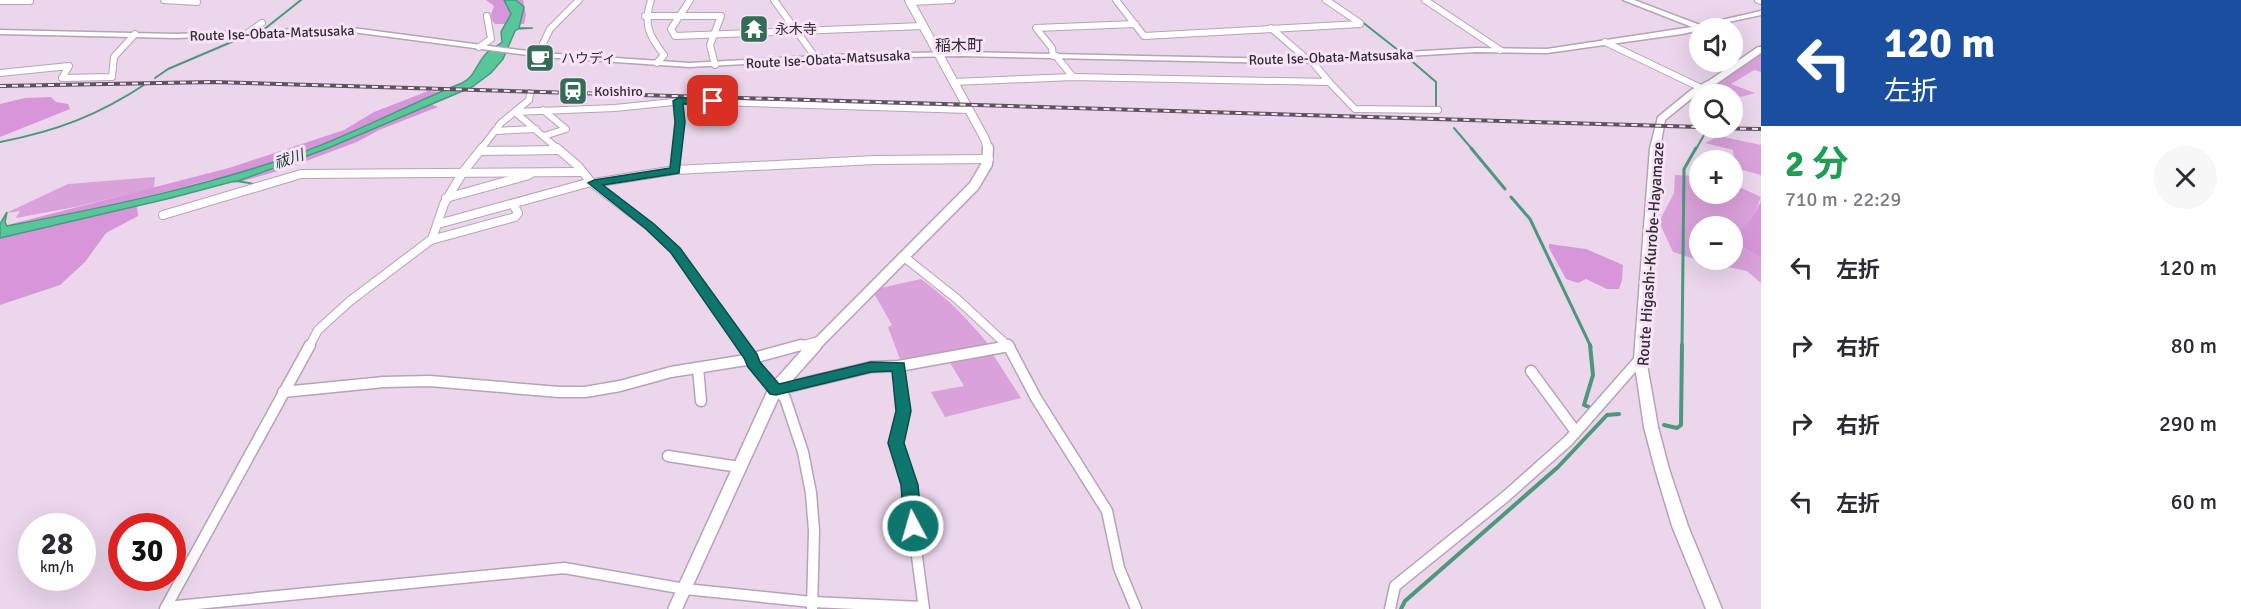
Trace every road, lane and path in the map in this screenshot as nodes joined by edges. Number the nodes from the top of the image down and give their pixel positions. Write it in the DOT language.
graph roads {
  1 [pos="164,0"];
  2 [pos="579,0"];
  3 [pos="651,0"];
  4 [pos="690,0"];
  5 [pos="774,0"];
  6 [pos="952,0"];
  7 [pos="1116,0"];
  8 [pos="1326,0"];
  9 [pos="1425,0"];
  10 [pos="1627,0"];
  11 [pos="0,1"];
  12 [pos="30,1"];
  13 [pos="910,1"];
  14 [pos="197,2"];
  15 [pos="1761,13"];
  16 [pos="680,15"];
  17 [pos="487,16"];
  18 [pos="645,16"];
  19 [pos="1741,18"];
  20 [pos="262,23"];
  21 [pos="1135,24"];
  22 [pos="1689,24"];
  23 [pos="922,26"];
  24 [pos="1271,28"];
  25 [pos="1689,30"];
  26 [pos="0,32"];
  27 [pos="248,33"];
  28 [pos="798,33"];
  29 [pos="135,34"];
  30 [pos="716,34"];
  31 [pos="1605,42"];
  32 [pos="480,47"];
  33 [pos="1761,49"];
  34 [pos="1500,50"];
  35 [pos="537,54"];
  36 [pos="939,54"];
  37 [pos="1054,56"];
  38 [pos="816,58"];
  39 [pos="1309,60"];
  40 [pos="657,63"];
  41 [pos="715,64"];
  42 [pos="0,73"];
  43 [pos="1073,77"];
  44 [pos="952,82"];
  45 [pos="1329,82"];
  46 [pos="1693,84"];
  47 [pos="1707,84"];
  48 [pos="530,93"];
  49 [pos="1689,97"];
  50 [pos="678,101"];
  51 [pos="543,110"];
  52 [pos="969,110"];
  53 [pos="1438,110"];
  54 [pos="515,112"];
  55 [pos="536,129"];
  56 [pos="495,131"];
  57 [pos="544,136"];
  58 [pos="558,150"];
  59 [pos="481,151"];
  60 [pos="989,159"];
  61 [pos="675,170"];
  62 [pos="582,171"];
  63 [pos="463,172"];
  64 [pos="541,172"];
  65 [pos="592,182"];
  66 [pos="446,198"];
  67 [pos="513,204"];
  68 [pos="163,215"];
  69 [pos="438,224"];
  70 [pos="431,240"];
  71 [pos="903,256"];
  72 [pos="820,340"];
  73 [pos="1009,346"];
  74 [pos="752,358"];
  75 [pos="1640,358"];
  76 [pos="899,366"];
  77 [pos="698,368"];
  78 [pos="1531,371"];
  79 [pos="776,390"];
  80 [pos="283,392"];
  81 [pos="701,401"];
  82 [pos="1576,432"];
  83 [pos="668,456"];
  84 [pos="739,467"];
  85 [pos="685,589"];
  86 [pos="812,606"];
  87 [pos="166,608"];
  88 [pos="923,608"];
  89 [pos="675,609"];
  90 [pos="1136,609"];
  91 [pos="1390,609"];
  92 [pos="1714,609"];
  1 -- 14 [label="street"];
  2 -- 35 [label="street"];
  3 -- 18 [label="street"];
  4 -- 16 [label="street"];
  5 -- 28 [label="street"];
  6 -- 13 [label="street"];
  7 -- 21 [label="street"];
  8 -- 24 [label="street"];
  9 -- 34 [label="street"];
  10 -- 22 [label="main road"];
  11 -- 12 [label="street"];
  13 -- 23 [label="street"];
  15 -- 19 [label="main road, Route Ise-Obata-Matsusaka"];
  16 -- 18 [label="street"];
  16 -- 30 [label="street"];
  16 -- 30 [label="street"];
  17 -- 32 [label="street"];
  18 -- 40 [label="street"];
  20 -- 27 [label="street"];
  21 -- 24 [label="street"];
  21 -- 37 [label="street"];
  23 -- 28 [label="street"];
  23 -- 36 [label="street"];
  24 -- 39 [label="street"];
  25 -- 31 [label="main road, Route Ise-Obata-Matsusaka"];
  26 -- 29 [label="main road, Route Ise-Obata-Matsusaka"];
  27 -- 29 [label="main road, Route Ise-Obata-Matsusaka"];
  27 -- 32 [label="main road, Route Ise-Obata-Matsusaka"];
  28 -- 30 [label="street"];
  28 -- 38 [label="street"];
  29 -- 42 [label="street"];
  30 -- 41 [label="street"];
  31 -- 34 [label="main road, Route Ise-Obata-Matsusaka"];
  31 -- 46 [label="street"];
  32 -- 35 [label="main road, Route Ise-Obata-Matsusaka"];
  33 -- 47 [label="main road, Route Higashi-Kurobe-Hayamaze"];
  34 -- 39 [label="main road, Route Ise-Obata-Matsusaka"];
  35 -- 40 [label="main road, Route Ise-Obata-Matsusaka"];
  36 -- 37 [label="main road, Route Ise-Obata-Matsusaka"];
  36 -- 38 [label="main road, Route Ise-Obata-Matsusaka"];
  36 -- 44 [label="street"];
  37 -- 39 [label="main road, Route Ise-Obata-Matsusaka"];
  37 -- 43 [label="street"];
  38 -- 41 [label="main road, Route Ise-Obata-Matsusaka"];
  39 -- 45 [label="street"];
  40 -- 41 [label="main road, Route Ise-Obata-Matsusaka"];
  43 -- 44 [label="street"];
  43 -- 45 [label="street"];
  44 -- 52 [label="street"];
  45 -- 53 [label="street"];
  48 -- 54 [label="street"];
  49 -- 75 [label="main road, Route Higashi-Kurobe-Hayamaze"];
  50 -- 51 [label="street"];
  50 -- 52 [label="street"];
  50 -- 61 [label="street"];
  51 -- 54 [label="street"];
  51 -- 57 [label="street"];
  52 -- 60 [label="street"];
  54 -- 55 [label="street"];
  54 -- 56 [label="street"];
  55 -- 56 [label="street"];
  55 -- 57 [label="street"];
  56 -- 59 [label="street"];
  57 -- 58 [label="street"];
  58 -- 59 [label="street"];
  58 -- 62 [label="street"];
  59 -- 63 [label="street"];
  60 -- 61 [label="street"];
  60 -- 71 [label="street"];
  61 -- 65 [label="street"];
  62 -- 64 [label="street"];
  62 -- 65 [label="street"];
  63 -- 64 [label="street"];
  63 -- 66 [label="street"];
  63 -- 68 [label="street"];
  64 -- 66 [label="street"];
  65 -- 67 [label="street"];
  65 -- 74 [label="street"];
  66 -- 69 [label="street"];
  67 -- 69 [label="street"];
  67 -- 70 [label="street"];
  69 -- 70 [label="street"];
  70 -- 80 [label="street"];
  71 -- 72 [label="street"];
  71 -- 73 [label="street"];
  72 -- 74 [label="street"];
  72 -- 79 [label="street"];
  73 -- 76 [label="street"];
  73 -- 90 [label="street"];
  74 -- 77 [label="street"];
  74 -- 79 [label="street"];
  75 -- 82 [label="street"];
  75 -- 92 [label="main road, Route Higashi-Kurobe-Hayamaze"];
  76 -- 79 [label="street"];
  76 -- 88 [label="street"];
  77 -- 80 [label="street"];
  77 -- 81 [label="street"];
  78 -- 82 [label="street"];
  79 -- 84 [label="street"];
  79 -- 86 [label="street"];
  80 -- 87 [label="street"];
  82 -- 91 [label="street"];
  83 -- 84 [label="street"];
  84 -- 85 [label="street"];
  85 -- 86 [label="street"];
  85 -- 87 [label="street"];
  85 -- 89 [label="street"];
  86 -- 88 [label="street"];
}
